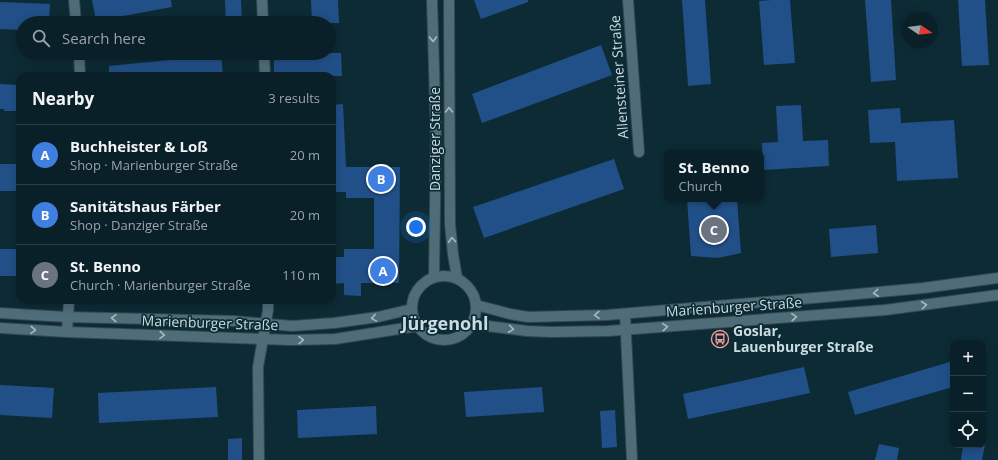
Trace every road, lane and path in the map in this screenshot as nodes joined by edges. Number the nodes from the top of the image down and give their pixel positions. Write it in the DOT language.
graph roads {
  1 [pos="74,0"];
  2 [pos="262,0"];
  3 [pos="432,0"];
  4 [pos="449,0"];
  5 [pos="628,0"];
  6 [pos="75,16"];
  7 [pos="263,16"];
  8 [pos="79,60"];
  9 [pos="264,60"];
  10 [pos="80,72"];
  11 [pos="265,72"];
  12 [pos="638,152"];
  13 [pos="434,277"];
  14 [pos="457,278"];
  15 [pos="998,278"];
  16 [pos="998,295"];
  17 [pos="69,304"];
  18 [pos="268,304"];
  19 [pos="476,305"];
  20 [pos="412,309"];
  21 [pos="0,313"];
  22 [pos="625,314"];
  23 [pos="67,317"];
  24 [pos="265,323"];
  25 [pos="472,324"];
  26 [pos="418,326"];
  27 [pos="0,328"];
  28 [pos="626,330"];
  29 [pos="67,332"];
  30 [pos="262,339"];
  31 [pos="259,460"];
  32 [pos="632,460"];
  1 -- 6 [label="street"];
  2 -- 7 [label="street"];
  3 -- 13 [label="street, Danziger Straße, one-way"];
  14 -- 4 [label="street, Danziger Straße, one-way"];
  5 -- 12 [label="street, Allensteiner Straße"];
  8 -- 10 [label="street"];
  9 -- 11 [label="street"];
  13 -- 14 [label="street"];
  13 -- 20 [label="street"];
  14 -- 19 [label="street"];
  15 -- 22 [label="street, Marienburger Straße, one-way"];
  28 -- 16 [label="street, Marienburger Straße, one-way"];
  17 -- 23 [label="street"];
  18 -- 24 [label="street"];
  22 -- 19 [label="street, Marienburger Straße, one-way"];
  19 -- 25 [label="street"];
  20 -- 24 [label="street, Marienburger Straße, one-way"];
  20 -- 26 [label="street"];
  21 -- 23 [label="street, Marienburger Straße"];
  22 -- 28 [label="street"];
  24 -- 23 [label="street, Marienburger Straße, one-way"];
  23 -- 29 [label="street"];
  24 -- 30 [label="street"];
  25 -- 26 [label="street"];
  25 -- 28 [label="street, Marienburger Straße, one-way"];
  30 -- 26 [label="street, Marienburger Straße, one-way"];
  27 -- 29 [label="street, Marienburger Straße, one-way"];
  28 -- 32 [label="street"];
  29 -- 30 [label="street, Marienburger Straße, one-way"];
  30 -- 31 [label="street"];
}
